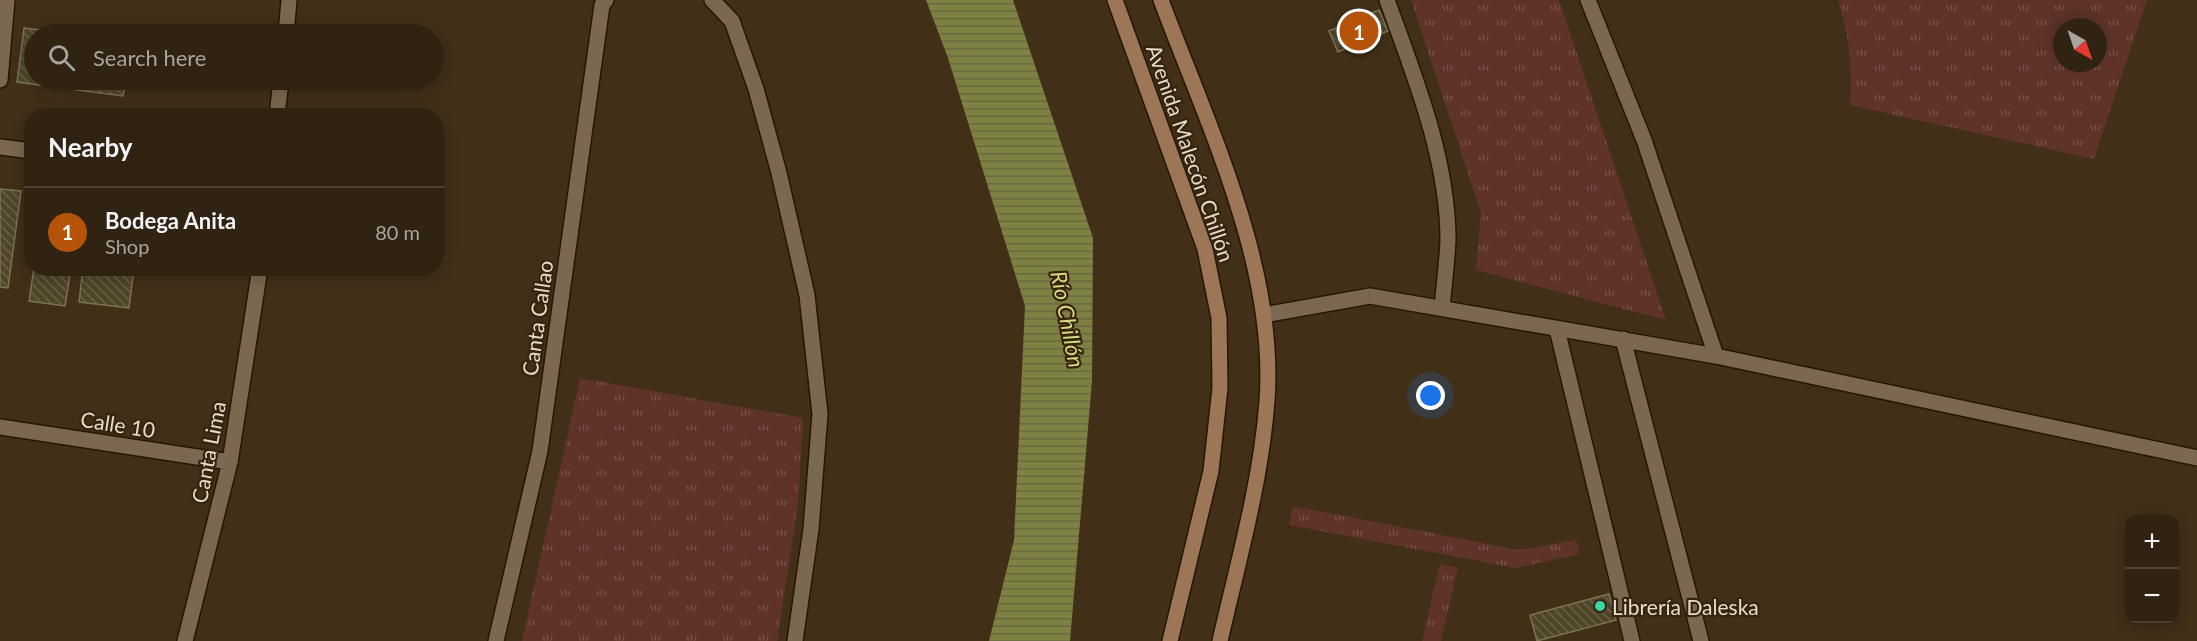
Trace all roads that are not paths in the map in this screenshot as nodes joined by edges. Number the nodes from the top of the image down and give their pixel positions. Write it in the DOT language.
graph roads {
  1 [pos="7,0"];
  2 [pos="290,0"];
  3 [pos="606,0"];
  4 [pos="712,0"];
  5 [pos="1115,0"];
  6 [pos="1161,0"];
  7 [pos="1387,0"];
  8 [pos="1588,0"];
  9 [pos="287,24"];
  10 [pos="0,80"];
  11 [pos="280,90"];
  12 [pos="278,108"];
  13 [pos="0,147"];
  14 [pos="24,150"];
  15 [pos="259,276"];
  16 [pos="1442,308"];
  17 [pos="1264,315"];
  18 [pos="1557,328"];
  19 [pos="1623,339"];
  20 [pos="1716,356"];
  21 [pos="0,427"];
  22 [pos="2197,458"];
  23 [pos="230,462"];
  24 [pos="185,641"];
  25 [pos="496,641"];
  26 [pos="795,641"];
  27 [pos="1170,641"];
  28 [pos="1220,641"];
  29 [pos="1632,641"];
  30 [pos="1701,641"];
  1 -- 10 [label="street"];
  2 -- 9 [label="street"];
  3 -- 25 [label="street, Canta Callao"];
  4 -- 26 [label="street"];
  5 -- 27 [label="main road, Avenida Malecón Chillón"];
  6 -- 17 [label="main road, Avenida Malecón Chillón"];
  7 -- 16 [label="street"];
  8 -- 20 [label="street"];
  11 -- 12 [label="street"];
  13 -- 14 [label="street"];
  15 -- 23 [label="street, Canta Lima"];
  16 -- 17 [label="street"];
  16 -- 18 [label="street"];
  17 -- 28 [label="main road, Avenida Malecón Chillón"];
  18 -- 19 [label="street"];
  18 -- 29 [label="street"];
  19 -- 20 [label="street"];
  19 -- 30 [label="street"];
  20 -- 22 [label="street"];
  21 -- 23 [label="street, Calle 10"];
  23 -- 24 [label="street, Canta Lima"];
}
